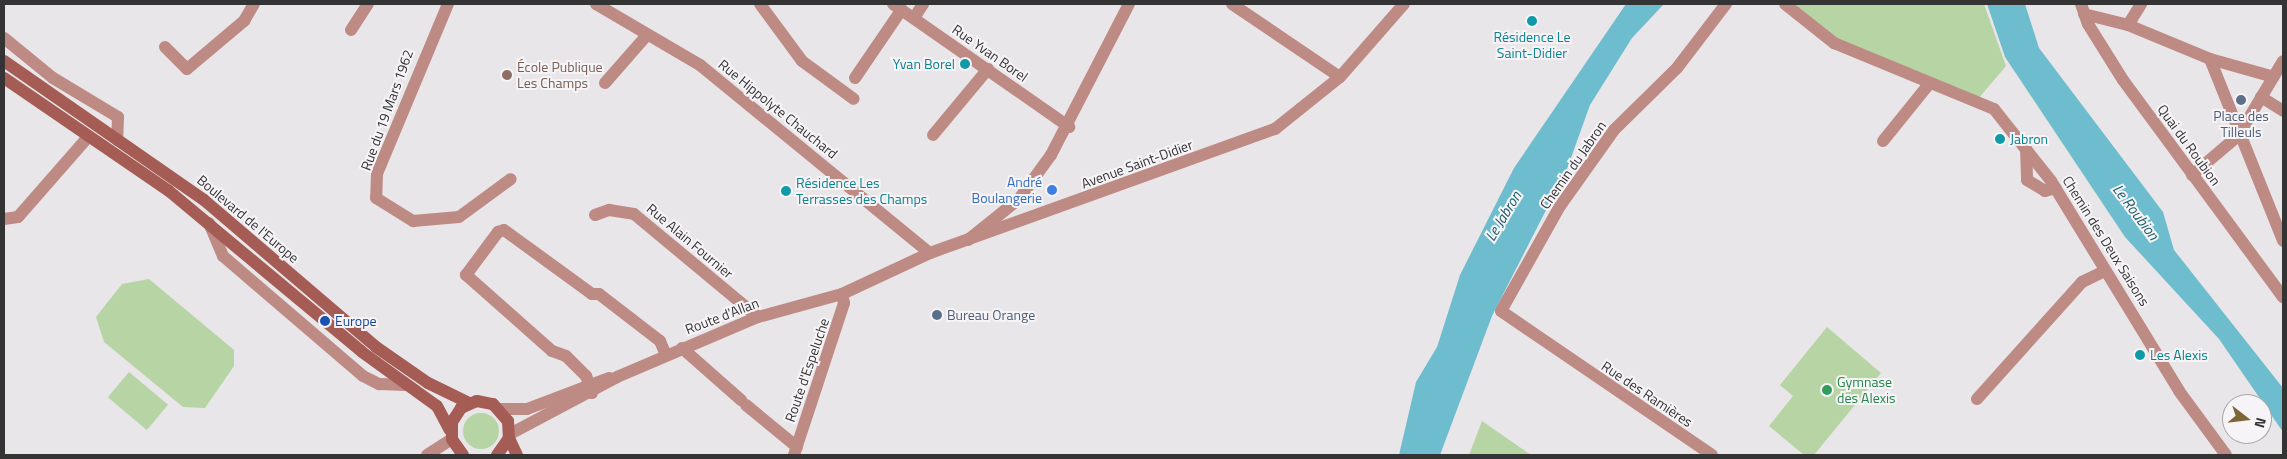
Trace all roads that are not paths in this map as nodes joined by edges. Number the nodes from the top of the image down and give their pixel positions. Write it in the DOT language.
graph roads {
  1 [pos="254,4"];
  2 [pos="368,4"];
  3 [pos="448,4"];
  4 [pos="596,4"];
  5 [pos="760,4"];
  6 [pos="923,4"];
  7 [pos="1129,4"];
  8 [pos="1232,4"];
  9 [pos="1404,4"];
  10 [pos="1726,4"];
  11 [pos="1785,4"];
  12 [pos="2141,4"];
  13 [pos="898,7"];
  14 [pos="2083,9"];
  15 [pos="914,18"];
  16 [pos="2128,25"];
  17 [pos="351,30"];
  18 [pos="647,35"];
  19 [pos="4,38"];
  20 [pos="165,47"];
  21 [pos="2210,60"];
  22 [pos="4,61"];
  23 [pos="2283,61"];
  24 [pos="988,69"];
  25 [pos="1340,77"];
  26 [pos="2274,77"];
  27 [pos="4,78"];
  28 [pos="855,78"];
  29 [pos="605,83"];
  30 [pos="1927,83"];
  31 [pos="2261,97"];
  32 [pos="854,99"];
  33 [pos="2283,111"];
  34 [pos="1069,126"];
  35 [pos="932,135"];
  36 [pos="2238,136"];
  37 [pos="88,137"];
  38 [pos="118,140"];
  39 [pos="1883,141"];
  40 [pos="2026,148"];
  41 [pos="2192,175"];
  42 [pos="511,179"];
  43 [pos="2056,188"];
  44 [pos="1019,199"];
  45 [pos="595,216"];
  46 [pos="4,219"];
  47 [pos="209,223"];
  48 [pos="2280,224"];
  49 [pos="1008,226"];
  50 [pos="968,240"];
  51 [pos="2283,241"];
  52 [pos="930,253"];
  53 [pos="2105,271"];
  54 [pos="842,294"];
  55 [pos="2283,297"];
  56 [pos="758,317"];
  57 [pos="682,348"];
  58 [pos="666,355"];
  59 [pos="1566,358"];
  60 [pos="406,385"];
  61 [pos="590,388"];
  62 [pos="1977,399"];
  63 [pos="469,403"];
  64 [pos="500,409"];
  65 [pos="451,434"];
  66 [pos="510,436"];
  67 [pos="796,451"];
  68 [pos="427,455"];
  69 [pos="461,455"];
  70 [pos="497,455"];
  71 [pos="517,455"];
  72 [pos="1712,455"];
  73 [pos="2226,455"];
  1 -- 20 [label="street"];
  2 -- 17 [label="street"];
  3 -- 42 [label="street, Rue du 19 Mars 1962"];
  4 -- 18 [label="street, Rue Hippolyte Chauchard"];
  5 -- 32 [label="street"];
  6 -- 15 [label="street"];
  7 -- 34 [label="street"];
  8 -- 25 [label="street"];
  9 -- 25 [label="street, Avenue Saint-Didier"];
  10 -- 59 [label="street, Chemin du Jabron"];
  11 -- 30 [label="street"];
  12 -- 16 [label="street"];
  13 -- 15 [label="street, Rue Yvan Borel"];
  13 -- 28 [label="street"];
  14 -- 16 [label="street"];
  14 -- 41 [label="street, Quai du Roubion"];
  15 -- 24 [label="street, Rue Yvan Borel"];
  16 -- 21 [label="street"];
  18 -- 29 [label="street"];
  18 -- 52 [label="street, Rue Hippolyte Chauchard"];
  19 -- 38 [label="street"];
  21 -- 26 [label="street"];
  21 -- 36 [label="street"];
  22 -- 38 [label="main road, Boulevard de l'Europe"];
  23 -- 26 [label="street"];
  24 -- 34 [label="street, Rue Yvan Borel"];
  24 -- 35 [label="street"];
  25 -- 49 [label="street, Avenue Saint-Didier"];
  26 -- 31 [label="street"];
  27 -- 37 [label="main road, Boulevard de l'Europe"];
  30 -- 39 [label="street"];
  30 -- 40 [label="street, Chemin des Deux Saisons"];
  31 -- 33 [label="street"];
  31 -- 36 [label="street"];
  34 -- 44 [label="street"];
  36 -- 41 [label="street"];
  36 -- 48 [label="street"];
  37 -- 46 [label="street"];
  37 -- 47 [label="main road, Boulevard de l'Europe"];
  38 -- 63 [label="main road, Boulevard de l'Europe"];
  40 -- 43 [label="street, Chemin des Deux Saisons"];
  40 -- 43 [label="street"];
  41 -- 55 [label="street, Quai du Roubion"];
  43 -- 53 [label="street, Chemin des Deux Saisons"];
  44 -- 49 [label="street"];
  44 -- 50 [label="street"];
  45 -- 56 [label="street, Rue Alain Fournier"];
  47 -- 60 [label="main road, Boulevard de l'Europe"];
  47 -- 60 [label="street"];
  48 -- 51 [label="street"];
  49 -- 50 [label="street, Avenue Saint-Didier"];
  50 -- 52 [label="street, Avenue Saint-Didier"];
  52 -- 54 [label="street, Avenue Saint-Didier"];
  53 -- 62 [label="street"];
  53 -- 73 [label="street, Chemin des Deux Saisons"];
  54 -- 56 [label="street, Route d'Allan"];
  54 -- 67 [label="street, Route d'Espeluche"];
  56 -- 57 [label="street, Route d'Allan"];
  57 -- 58 [label="street, Route d'Allan"];
  57 -- 67 [label="street"];
  58 -- 61 [label="street, Route d'Allan"];
  58 -- 61 [label="street"];
  59 -- 72 [label="street, Rue des Ramières"];
  60 -- 65 [label="main road, Boulevard de l'Europe"];
  61 -- 64 [label="street, Route d'Allan"];
  61 -- 66 [label="street, Route d'Allan"];
  63 -- 64 [label="main road, Boulevard de l'Europe"];
  63 -- 65 [label="main road"];
  64 -- 66 [label="main road"];
  65 -- 68 [label="street"];
  65 -- 69 [label="main road, Boulevard de l'Europe"];
  66 -- 70 [label="main road"];
  66 -- 71 [label="main road"];
}
